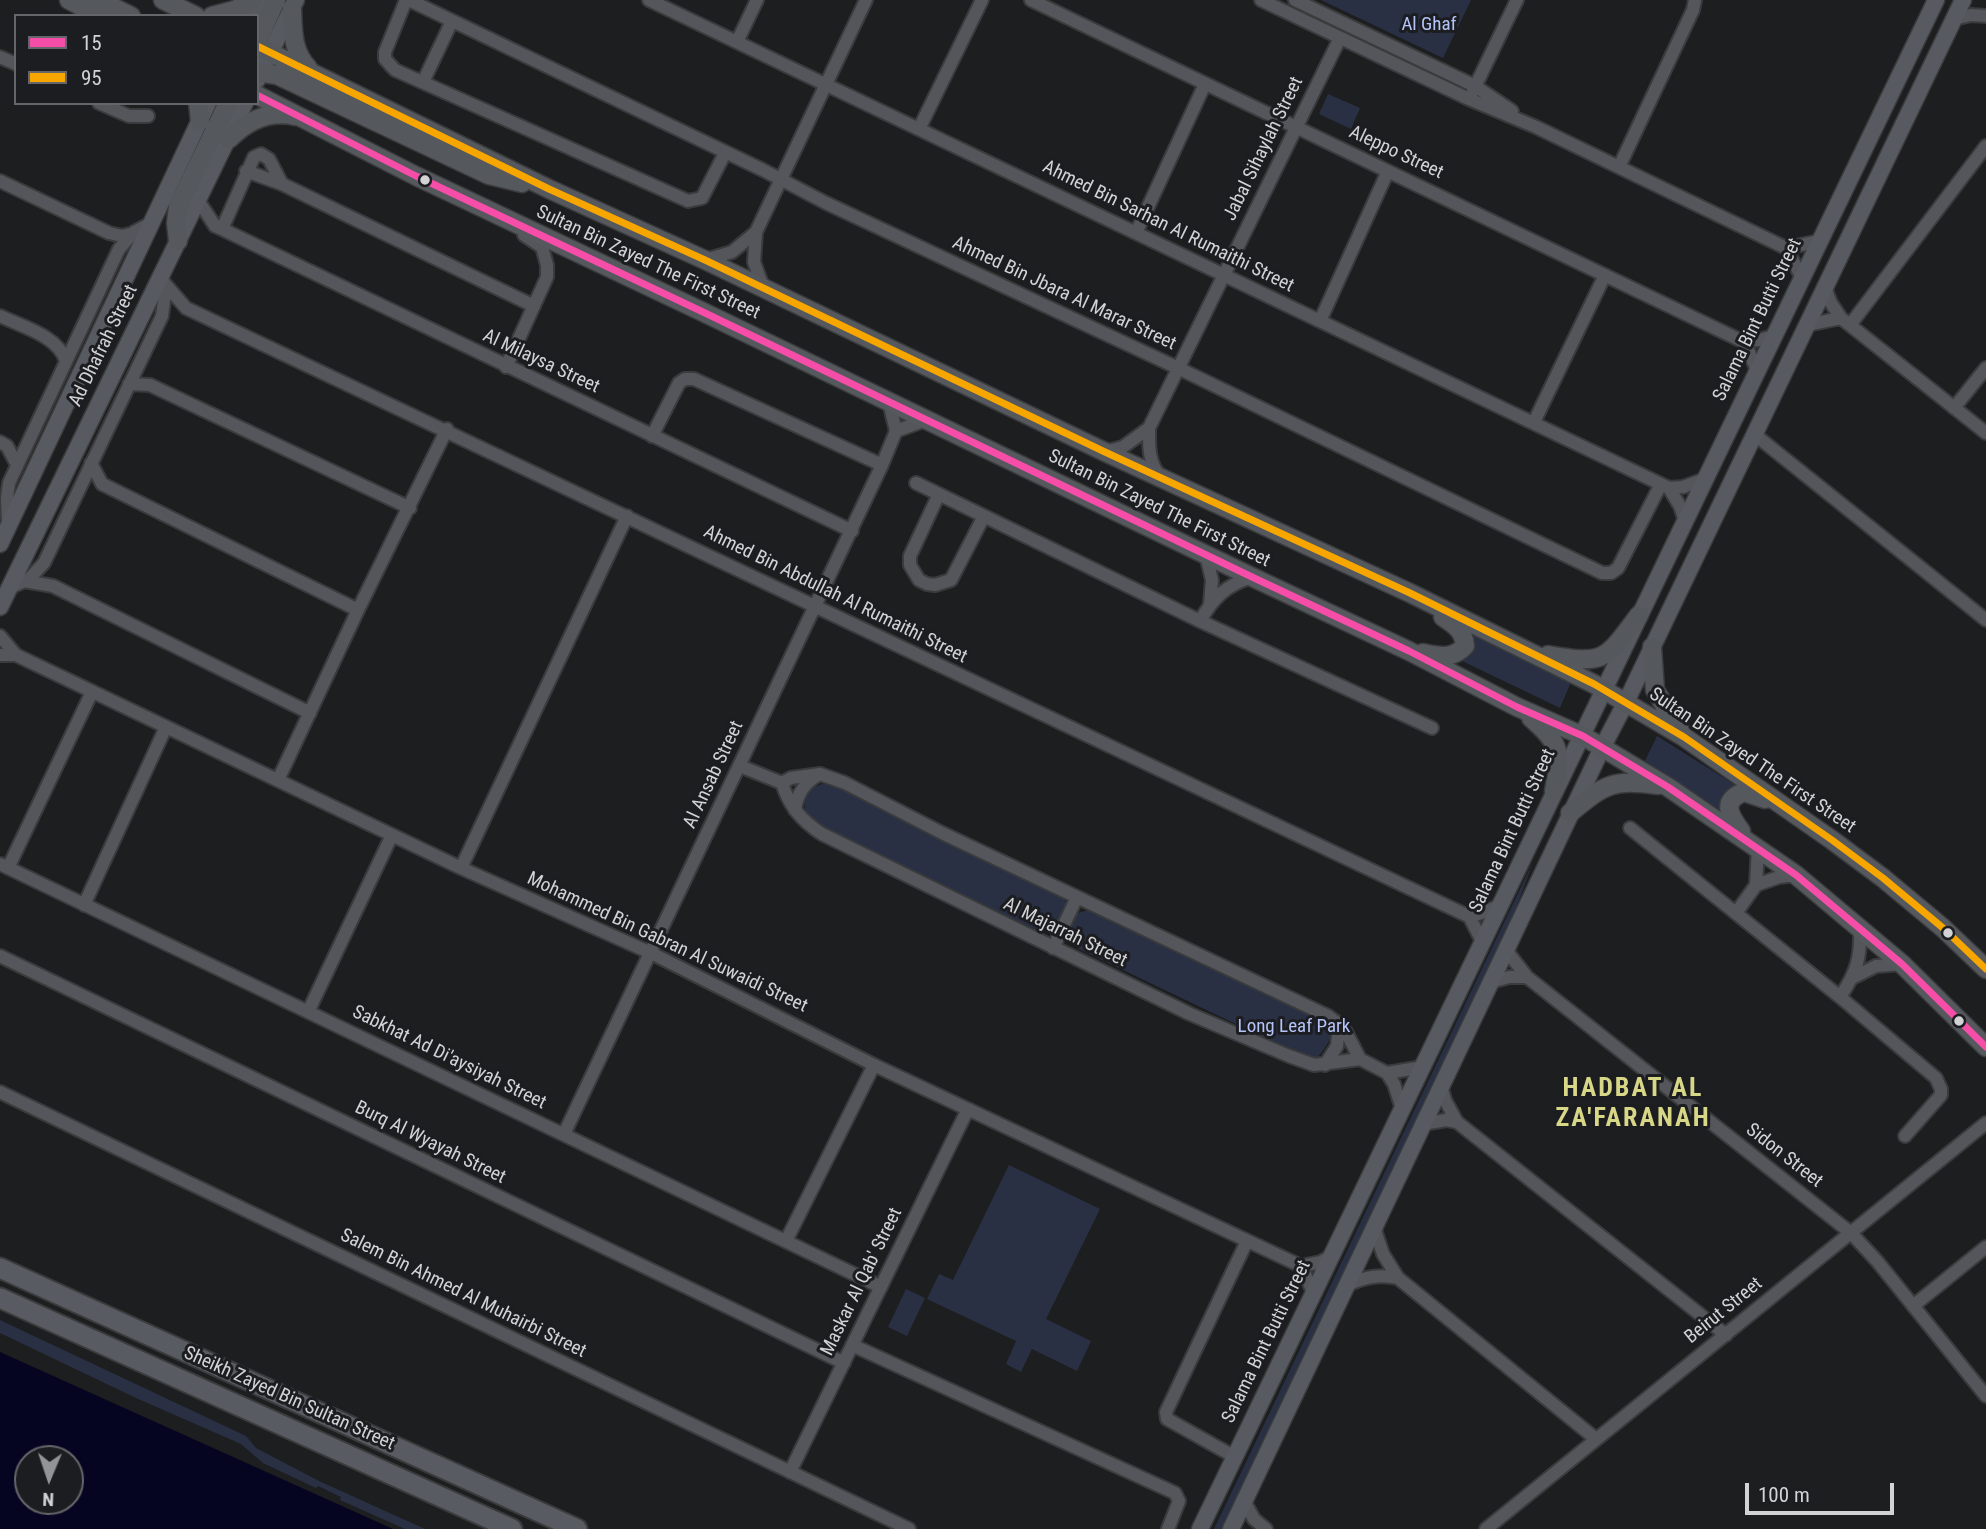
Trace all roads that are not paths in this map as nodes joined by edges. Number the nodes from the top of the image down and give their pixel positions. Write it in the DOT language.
graph roads {
  1 [pos="69,0"];
  2 [pos="98,0"];
  3 [pos="163,0"];
  4 [pos="253,0"];
  5 [pos="407,0"];
  6 [pos="649,0"];
  7 [pos="758,0"];
  8 [pos="866,0"];
  9 [pos="982,0"];
  10 [pos="1031,0"];
  11 [pos="1261,0"];
  12 [pos="1295,0"];
  13 [pos="1517,0"];
  14 [pos="1695,0"];
  15 [pos="1963,0"];
  16 [pos="288,3"];
  17 [pos="1930,4"];
  18 [pos="96,14"];
  19 [pos="127,14"];
  20 [pos="192,14"];
  21 [pos="220,14"];
  22 [pos="1986,16"];
  23 [pos="1954,19"];
  24 [pos="452,21"];
  25 [pos="1340,38"];
  26 [pos="737,42"];
  27 [pos="260,60"];
  28 [pos="310,71"];
  29 [pos="423,82"];
  30 [pos="1205,84"];
  31 [pos="826,85"];
  32 [pos="1475,86"];
  33 [pos="259,96"];
  34 [pos="1469,99"];
  35 [pos="104,105"];
  36 [pos="227,105"];
  37 [pos="245,105"];
  38 [pos="199,112"];
  39 [pos="148,116"];
  40 [pos="303,117"];
  41 [pos="1536,127"];
  42 [pos="1297,128"];
  43 [pos="919,129"];
  44 [pos="395,132"];
  45 [pos="229,139"];
  46 [pos="1986,146"];
  47 [pos="725,153"];
  48 [pos="1619,167"];
  49 [pos="246,171"];
  50 [pos="1388,172"];
  51 [pos="416,176"];
  52 [pos="780,178"];
  53 [pos="0,181"];
  54 [pos="282,184"];
  55 [pos="549,189"];
  56 [pos="198,201"];
  57 [pos="467,201"];
  58 [pos="154,222"];
  59 [pos="218,227"];
  60 [pos="756,232"];
  61 [pos="108,233"];
  62 [pos="134,233"];
  63 [pos="1136,233"];
  64 [pos="182,234"];
  65 [pos="1820,241"];
  66 [pos="1786,248"];
  67 [pos="705,260"];
  68 [pos="113,261"];
  69 [pos="1224,275"];
  70 [pos="1605,275"];
  71 [pos="1802,278"];
  72 [pos="163,282"];
  73 [pos="762,287"];
  74 [pos="1825,288"];
  75 [pos="534,306"];
  76 [pos="186,308"];
  77 [pos="0,316"];
  78 [pos="162,316"];
  79 [pos="1320,321"];
  80 [pos="1846,321"];
  81 [pos="1807,325"];
  82 [pos="1774,335"];
  83 [pos="76,338"];
  84 [pos="1744,341"];
  85 [pos="55,343"];
  86 [pos="66,361"];
  87 [pos="141,361"];
  88 [pos="506,367"];
  89 [pos="1178,368"];
  90 [pos="1986,368"];
  91 [pos="1757,370"];
  92 [pos="129,384"];
  93 [pos="150,384"];
  94 [pos="889,402"];
  95 [pos="1954,408"];
  96 [pos="926,420"];
  97 [pos="1534,422"];
  98 [pos="1149,428"];
  99 [pos="447,429"];
  100 [pos="896,431"];
  101 [pos="1986,433"];
  102 [pos="1755,434"];
  103 [pos="652,436"];
  104 [pos="29,440"];
  105 [pos="4,444"];
  106 [pos="1105,452"];
  107 [pos="92,463"];
  108 [pos="17,465"];
  109 [pos="882,465"];
  110 [pos="1705,479"];
  111 [pos="1165,481"];
  112 [pos="916,483"];
  113 [pos="102,484"];
  114 [pos="1665,486"];
  115 [pos="78,491"];
  116 [pos="939,494"];
  117 [pos="410,508"];
  118 [pos="627,516"];
  119 [pos="984,516"];
  120 [pos="1685,521"];
  121 [pos="852,531"];
  122 [pos="3,538"];
  123 [pos="1206,555"];
  124 [pos="44,563"];
  125 [pos="1252,577"];
  126 [pos="17,585"];
  127 [pos="53,586"];
  128 [pos="1410,593"];
  129 [pos="1210,604"];
  130 [pos="0,607"];
  131 [pos="816,607"];
  132 [pos="358,610"];
  133 [pos="1639,615"];
  134 [pos="1986,620"];
  135 [pos="1200,621"];
  136 [pos="0,636"];
  137 [pos="1652,647"];
  138 [pos="1409,651"];
  139 [pos="1533,652"];
  140 [pos="0,654"];
  141 [pos="16,655"];
  142 [pos="1603,690"];
  143 [pos="92,692"];
  144 [pos="1626,702"];
  145 [pos="1517,707"];
  146 [pos="310,713"];
  147 [pos="166,727"];
  148 [pos="1432,728"];
  149 [pos="1583,736"];
  150 [pos="1684,737"];
  151 [pos="1601,748"];
  152 [pos="740,766"];
  153 [pos="820,774"];
  154 [pos="278,780"];
  155 [pos="782,783"];
  156 [pos="1668,787"];
  157 [pos="1554,791"];
  158 [pos="795,810"];
  159 [pos="1794,812"];
  160 [pos="1570,813"];
  161 [pos="1630,828"];
  162 [pos="393,835"];
  163 [pos="1752,843"];
  164 [pos="4,866"];
  165 [pos="461,868"];
  166 [pos="1796,875"];
  167 [pos="1756,885"];
  168 [pos="1077,897"];
  169 [pos="84,905"];
  170 [pos="1500,906"];
  171 [pos="1736,913"];
  172 [pos="1469,916"];
  173 [pos="1860,928"];
  174 [pos="1483,943"];
  175 [pos="1053,948"];
  176 [pos="1506,950"];
  177 [pos="651,953"];
  178 [pos="0,956"];
  179 [pos="1902,964"];
  180 [pos="1986,969"];
  181 [pos="1854,976"];
  182 [pos="1527,977"];
  183 [pos="1491,982"];
  184 [pos="1840,997"];
  185 [pos="308,1012"];
  186 [pos="1339,1024"];
  187 [pos="1986,1047"];
  188 [pos="1360,1059"];
  189 [pos="874,1065"];
  190 [pos="1325,1065"];
  191 [pos="1423,1067"];
  192 [pos="1387,1073"];
  193 [pos="1441,1086"];
  194 [pos="0,1092"];
  195 [pos="968,1110"];
  196 [pos="1402,1110"];
  197 [pos="1457,1122"];
  198 [pos="1986,1123"];
  199 [pos="1423,1124"];
  200 [pos="564,1134"];
  201 [pos="1905,1136"];
  202 [pos="1374,1227"];
  203 [pos="1851,1233"];
  204 [pos="786,1241"];
  205 [pos="1247,1241"];
  206 [pos="1986,1247"];
  207 [pos="1333,1255"];
  208 [pos="1301,1266"];
  209 [pos="0,1268"];
  210 [pos="1398,1278"];
  211 [pos="1347,1285"];
  212 [pos="880,1287"];
  213 [pos="1314,1294"];
  214 [pos="0,1298"];
  215 [pos="1913,1306"];
  216 [pos="1726,1335"];
  217 [pos="852,1345"];
  218 [pos="844,1363"];
  219 [pos="1986,1396"];
  220 [pos="1596,1440"];
  221 [pos="1235,1457"];
  222 [pos="790,1472"];
  223 [pos="1244,1502"];
  224 [pos="512,1529"];
  225 [pos="578,1529"];
  226 [pos="909,1529"];
  227 [pos="1168,1529"];
  228 [pos="1200,1529"];
  229 [pos="1231,1529"];
  230 [pos="1266,1529"];
  231 [pos="1486,1529"];
  1 -- 18 [label="main road"];
  2 -- 19 [label="main road"];
  3 -- 20 [label="main road"];
  4 -- 21 [label="main road"];
  5 -- 24 [label="street, Ahmed Bin Jbara Al Marar Street"];
  5 -- 29 [label="street"];
  6 -- 26 [label="street, Ahmed Bin Sarhan Al Rumaithi Street"];
  7 -- 26 [label="street"];
  8 -- 31 [label="street"];
  9 -- 43 [label="street"];
  10 -- 30 [label="street, Aleppo Street"];
  11 -- 25 [label="street"];
  12 -- 32 [label="street"];
  13 -- 32 [label="street"];
  14 -- 48 [label="street"];
  15 -- 23 [label="main road"];
  16 -- 27 [label="main road"];
  16 -- 28 [label="main road"];
  17 -- 65 [label="main road, Salama Bint Butti Street"];
  22 -- 23 [label="street"];
  23 -- 74 [label="main road"];
  24 -- 29 [label="street"];
  24 -- 47 [label="street, Ahmed Bin Jbara Al Marar Street"];
  25 -- 34 [label="street"];
  25 -- 42 [label="street, Jabal Sihaylah Street"];
  26 -- 31 [label="street, Ahmed Bin Sarhan Al Rumaithi Street"];
  27 -- 28 [label="main road, Sultan Bin Zayed The First Street"];
  27 -- 44 [label="main road"];
  28 -- 55 [label="main road, Sultan Bin Zayed The First Street"];
  29 -- 47 [label="street"];
  30 -- 42 [label="street, Aleppo Street"];
  30 -- 63 [label="street"];
  31 -- 43 [label="street, Ahmed Bin Sarhan Al Rumaithi Street"];
  31 -- 52 [label="street"];
  32 -- 34 [label="street"];
  32 -- 41 [label="street"];
  33 -- 40 [label="main road, Sultan Bin Zayed The First Street"];
  34 -- 41 [label="street"];
  35 -- 39 [label="street"];
  36 -- 64 [label="main road"];
  37 -- 45 [label="main road, Ad Dhafrah Street"];
  38 -- 58 [label="main road, Ad Dhafrah Street"];
  40 -- 45 [label="main road"];
  40 -- 51 [label="main road, Sultan Bin Zayed The First Street"];
  41 -- 48 [label="street"];
  42 -- 50 [label="street, Aleppo Street"];
  42 -- 69 [label="street, Jabal Sihaylah Street"];
  43 -- 63 [label="street, Ahmed Bin Sarhan Al Rumaithi Street"];
  44 -- 51 [label="main road"];
  44 -- 55 [label="main road"];
  45 -- 56 [label="main road, Ad Dhafrah Street"];
  46 -- 80 [label="street"];
  47 -- 52 [label="street, Ahmed Bin Jbara Al Marar Street"];
  48 -- 66 [label="street"];
  49 -- 54 [label="street"];
  49 -- 54 [label="street"];
  49 -- 59 [label="street"];
  50 -- 70 [label="street, Aleppo Street"];
  50 -- 79 [label="street"];
  51 -- 57 [label="main road, Sultan Bin Zayed The First Street"];
  52 -- 60 [label="street"];
  52 -- 89 [label="street, Ahmed Bin Jbara Al Marar Street"];
  53 -- 61 [label="street"];
  54 -- 75 [label="street"];
  55 -- 67 [label="main road, Sultan Bin Zayed The First Street"];
  56 -- 59 [label="street, Al Milaysa Street"];
  56 -- 64 [label="main road, Ad Dhafrah Street"];
  57 -- 75 [label="street"];
  57 -- 94 [label="main road, Sultan Bin Zayed The First Street"];
  58 -- 62 [label="street, Ad Dhafrah Street"];
  58 -- 122 [label="main road, Ad Dhafrah Street"];
  59 -- 64 [label="street, Al Milaysa Street"];
  59 -- 88 [label="street, Al Milaysa Street"];
  60 -- 67 [label="street"];
  60 -- 73 [label="street"];
  61 -- 62 [label="street"];
  61 -- 68 [label="street"];
  62 -- 68 [label="street, Ad Dhafrah Street"];
  63 -- 69 [label="street, Ahmed Bin Sarhan Al Rumaithi Street"];
  64 -- 72 [label="main road, Ad Dhafrah Street"];
  65 -- 66 [label="street"];
  65 -- 71 [label="main road, Salama Bint Butti Street"];
  66 -- 71 [label="street"];
  67 -- 73 [label="main road, Sultan Bin Zayed The First Street"];
  68 -- 83 [label="street, Ad Dhafrah Street"];
  69 -- 79 [label="street, Ahmed Bin Sarhan Al Rumaithi Street"];
  69 -- 89 [label="street, Jabal Sihaylah Street"];
  70 -- 84 [label="street, Aleppo Street"];
  70 -- 97 [label="street"];
  71 -- 82 [label="main road, Salama Bint Butti Street"];
  72 -- 76 [label="street, Ahmed Bin Abdullah Al Rumaithi Street"];
  72 -- 78 [label="street"];
  72 -- 126 [label="main road, Ad Dhafrah Street"];
  73 -- 106 [label="main road, Sultan Bin Zayed The First Street"];
  74 -- 80 [label="street"];
  74 -- 81 [label="main road"];
  75 -- 88 [label="street"];
  76 -- 78 [label="street"];
  76 -- 99 [label="street, Ahmed Bin Abdullah Al Rumaithi Street"];
  77 -- 85 [label="street"];
  78 -- 87 [label="street"];
  79 -- 97 [label="street, Ahmed Bin Sarhan Al Rumaithi Street"];
  80 -- 81 [label="street"];
  80 -- 95 [label="street"];
  81 -- 102 [label="main road"];
  82 -- 84 [label="street"];
  82 -- 91 [label="main road, Salama Bint Butti Street"];
  83 -- 85 [label="street"];
  83 -- 86 [label="street, Ad Dhafrah Street"];
  84 -- 91 [label="street"];
  85 -- 86 [label="street"];
  86 -- 104 [label="street, Ad Dhafrah Street"];
  87 -- 92 [label="street"];
  87 -- 93 [label="street"];
  88 -- 103 [label="street, Al Milaysa Street"];
  89 -- 98 [label="street, Jabal Sihaylah Street"];
  89 -- 114 [label="street, Ahmed Bin Jbara Al Marar Street"];
  90 -- 95 [label="street"];
  91 -- 110 [label="main road, Salama Bint Butti Street"];
  92 -- 93 [label="street"];
  92 -- 107 [label="street"];
  93 -- 117 [label="street"];
  94 -- 96 [label="main road, Sultan Bin Zayed The First Street"];
  94 -- 100 [label="street"];
  95 -- 101 [label="street"];
  96 -- 100 [label="street"];
  96 -- 123 [label="main road, Sultan Bin Zayed The First Street"];
  97 -- 114 [label="street, Ahmed Bin Sarhan Al Rumaithi Street"];
  98 -- 106 [label="street, Jabal Sihaylah Street"];
  98 -- 111 [label="street"];
  99 -- 117 [label="street"];
  99 -- 118 [label="street, Ahmed Bin Abdullah Al Rumaithi Street"];
  100 -- 109 [label="street, Al Ansab Street"];
  102 -- 134 [label="street"];
  102 -- 137 [label="main road"];
  103 -- 109 [label="street"];
  103 -- 121 [label="street, Al Milaysa Street"];
  104 -- 105 [label="street"];
  104 -- 108 [label="street, Ad Dhafrah Street"];
  105 -- 108 [label="street"];
  106 -- 111 [label="main road, Sultan Bin Zayed The First Street"];
  107 -- 113 [label="street"];
  107 -- 115 [label="street"];
  108 -- 122 [label="street, Ad Dhafrah Street"];
  109 -- 121 [label="street, Al Ansab Street"];
  110 -- 114 [label="street"];
  110 -- 120 [label="main road, Salama Bint Butti Street"];
  111 -- 128 [label="main road, Sultan Bin Zayed The First Street"];
  112 -- 116 [label="street"];
  113 -- 115 [label="street"];
  113 -- 132 [label="street"];
  114 -- 120 [label="street"];
  115 -- 124 [label="street"];
  116 -- 119 [label="street"];
  116 -- 119 [label="street"];
  117 -- 132 [label="street"];
  118 -- 131 [label="street, Ahmed Bin Abdullah Al Rumaithi Street"];
  118 -- 165 [label="street"];
  119 -- 135 [label="street"];
  120 -- 133 [label="main road, Salama Bint Butti Street"];
  121 -- 131 [label="street, Al Ansab Street"];
  123 -- 125 [label="main road, Sultan Bin Zayed The First Street"];
  123 -- 129 [label="street"];
  124 -- 126 [label="street"];
  124 -- 127 [label="street"];
  125 -- 129 [label="street"];
  125 -- 138 [label="main road, Sultan Bin Zayed The First Street"];
  126 -- 127 [label="street"];
  126 -- 130 [label="main road, Ad Dhafrah Street"];
  127 -- 146 [label="street"];
  128 -- 138 [label="main road"];
  128 -- 139 [label="main road, Sultan Bin Zayed The First Street"];
  129 -- 135 [label="street"];
  131 -- 152 [label="street, Al Ansab Street"];
  131 -- 172 [label="street, Ahmed Bin Abdullah Al Rumaithi Street"];
  132 -- 146 [label="street"];
  133 -- 139 [label="main road"];
  133 -- 142 [label="main road, Salama Bint Butti Street"];
  135 -- 148 [label="street"];
  136 -- 141 [label="street, Mohammed Bin Gabran Al Suwaidi Street"];
  137 -- 144 [label="main road"];
  137 -- 150 [label="main road"];
  138 -- 145 [label="main road, Sultan Bin Zayed The First Street"];
  139 -- 142 [label="main road, Sultan Bin Zayed The First Street"];
  140 -- 141 [label="street, Mohammed Bin Gabran Al Suwaidi Street"];
  141 -- 143 [label="street, Mohammed Bin Gabran Al Suwaidi Street"];
  142 -- 144 [label="main road, Sultan Bin Zayed The First Street"];
  142 -- 149 [label="main road, Salama Bint Butti Street"];
  143 -- 147 [label="street, Mohammed Bin Gabran Al Suwaidi Street"];
  143 -- 164 [label="street"];
  144 -- 150 [label="main road, Sultan Bin Zayed The First Street"];
  144 -- 151 [label="main road"];
  145 -- 149 [label="main road, Sultan Bin Zayed The First Street"];
  145 -- 157 [label="main road"];
  146 -- 154 [label="street"];
  147 -- 154 [label="street, Mohammed Bin Gabran Al Suwaidi Street"];
  147 -- 169 [label="street"];
  149 -- 151 [label="main road, Sultan Bin Zayed The First Street"];
  149 -- 157 [label="main road, Salama Bint Butti Street"];
  150 -- 159 [label="main road, Sultan Bin Zayed The First Street"];
  151 -- 156 [label="main road, Sultan Bin Zayed The First Street"];
  151 -- 160 [label="main road"];
  152 -- 155 [label="street"];
  152 -- 177 [label="street, Al Ansab Street"];
  153 -- 155 [label="street"];
  153 -- 158 [label="street"];
  153 -- 168 [label="street, Al Majarrah Street"];
  154 -- 162 [label="street, Mohammed Bin Gabran Al Suwaidi Street"];
  155 -- 158 [label="street, Al Majarrah Street"];
  156 -- 160 [label="main road"];
  156 -- 163 [label="main road, Sultan Bin Zayed The First Street"];
  157 -- 170 [label="main road, Salama Bint Butti Street"];
  158 -- 175 [label="street, Al Majarrah Street"];
  159 -- 163 [label="main road"];
  159 -- 180 [label="main road, Sultan Bin Zayed The First Street"];
  160 -- 176 [label="main road"];
  161 -- 171 [label="street"];
  162 -- 165 [label="street, Mohammed Bin Gabran Al Suwaidi Street"];
  162 -- 185 [label="street"];
  163 -- 166 [label="main road, Sultan Bin Zayed The First Street"];
  163 -- 167 [label="street"];
  164 -- 169 [label="street, Sabkhat Ad Di'aysiyah Street"];
  165 -- 177 [label="street, Mohammed Bin Gabran Al Suwaidi Street"];
  166 -- 167 [label="street"];
  166 -- 173 [label="main road, Sultan Bin Zayed The First Street"];
  167 -- 171 [label="street"];
  168 -- 175 [label="street"];
  168 -- 186 [label="street, Al Majarrah Street"];
  169 -- 185 [label="street, Sabkhat Ad Di'aysiyah Street"];
  170 -- 172 [label="street"];
  170 -- 174 [label="main road, Salama Bint Butti Street"];
  171 -- 184 [label="street"];
  172 -- 174 [label="street"];
  173 -- 179 [label="main road, Sultan Bin Zayed The First Street"];
  173 -- 181 [label="street"];
  174 -- 191 [label="main road, Salama Bint Butti Street"];
  175 -- 190 [label="street, Al Majarrah Street"];
  176 -- 182 [label="street, Sidon Street"];
  176 -- 183 [label="main road"];
  177 -- 189 [label="street, Mohammed Bin Gabran Al Suwaidi Street"];
  177 -- 200 [label="street, Al Ansab Street"];
  178 -- 218 [label="street, Burq Al Wyayah Street"];
  179 -- 181 [label="street"];
  179 -- 187 [label="main road, Sultan Bin Zayed The First Street"];
  181 -- 184 [label="street"];
  182 -- 183 [label="street"];
  182 -- 203 [label="street, Sidon Street"];
  183 -- 193 [label="main road"];
  184 -- 201 [label="street"];
  185 -- 200 [label="street, Sabkhat Ad Di'aysiyah Street"];
  186 -- 188 [label="street, Al Majarrah Street"];
  186 -- 190 [label="street"];
  188 -- 190 [label="street, Al Majarrah Street"];
  188 -- 192 [label="street"];
  189 -- 195 [label="street, Mohammed Bin Gabran Al Suwaidi Street"];
  189 -- 204 [label="street"];
  191 -- 192 [label="street"];
  191 -- 196 [label="main road, Salama Bint Butti Street"];
  192 -- 196 [label="street"];
  193 -- 197 [label="street"];
  193 -- 199 [label="main road"];
  194 -- 222 [label="street, Salem Bin Ahmed Al Muhairbi Street"];
  195 -- 205 [label="street, Mohammed Bin Gabran Al Suwaidi Street"];
  195 -- 212 [label="street, Maskar Al Qab' Street"];
  196 -- 207 [label="main road, Salama Bint Butti Street"];
  197 -- 199 [label="street"];
  197 -- 216 [label="street"];
  198 -- 203 [label="street, Beirut Street"];
  199 -- 202 [label="main road"];
  200 -- 204 [label="street, Sabkhat Ad Di'aysiyah Street"];
  202 -- 210 [label="street"];
  202 -- 211 [label="main road"];
  203 -- 215 [label="street, Sidon Street"];
  203 -- 216 [label="street, Beirut Street"];
  204 -- 212 [label="street, Sabkhat Ad Di'aysiyah Street"];
  205 -- 208 [label="street, Mohammed Bin Gabran Al Suwaidi Street"];
  205 -- 221 [label="street"];
  206 -- 215 [label="street"];
  207 -- 208 [label="street"];
  207 -- 213 [label="main road, Salama Bint Butti Street"];
  208 -- 213 [label="street"];
  209 -- 225 [label="highway, Sheikh Zayed Bin Sultan Street"];
  210 -- 211 [label="street"];
  210 -- 220 [label="street"];
  211 -- 223 [label="main road"];
  212 -- 217 [label="street, Maskar Al Qab' Street"];
  213 -- 221 [label="main road, Salama Bint Butti Street"];
  214 -- 224 [label="highway, Sheikh Zayed Bin Sultan Street"];
  215 -- 219 [label="street, Sidon Street"];
  216 -- 220 [label="street, Beirut Street"];
  217 -- 218 [label="street, Maskar Al Qab' Street"];
  217 -- 227 [label="street"];
  218 -- 222 [label="street, Maskar Al Qab' Street"];
  220 -- 231 [label="street, Beirut Street"];
  221 -- 228 [label="main road, Salama Bint Butti Street"];
  222 -- 226 [label="street, Salem Bin Ahmed Al Muhairbi Street"];
  223 -- 229 [label="main road"];
  223 -- 230 [label="street"];
}
